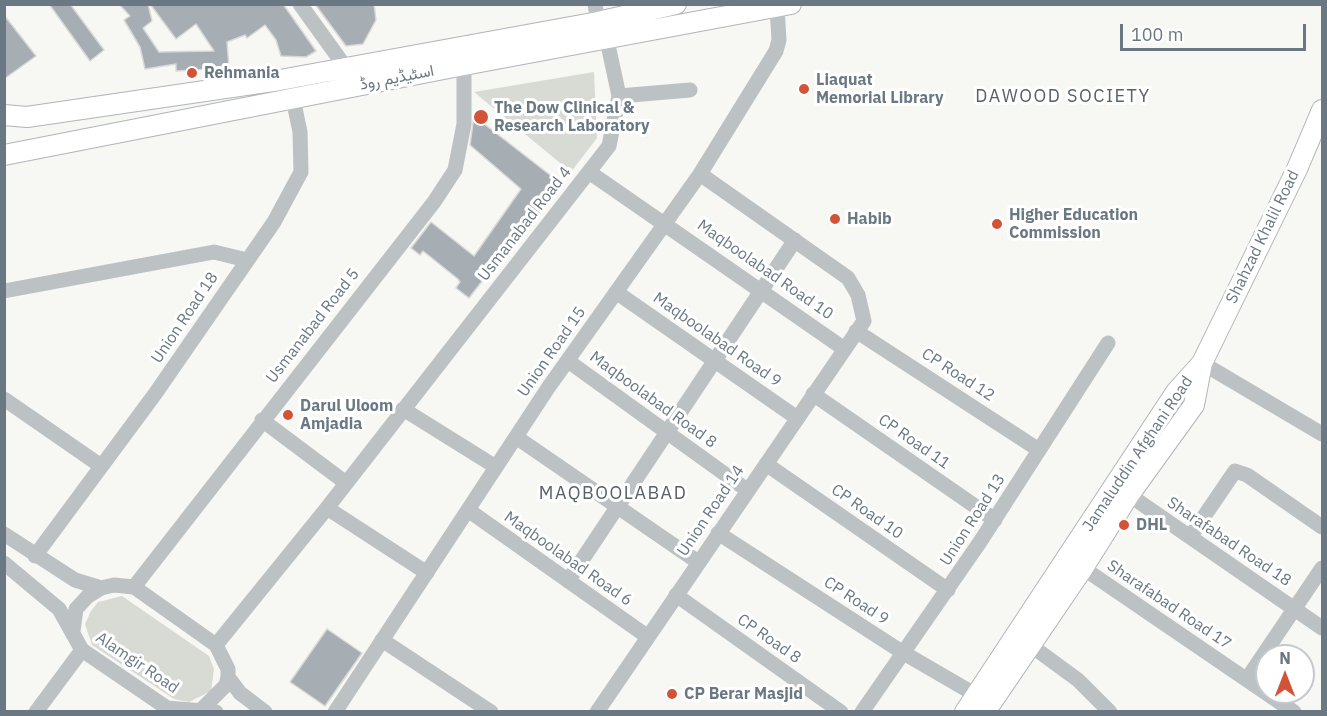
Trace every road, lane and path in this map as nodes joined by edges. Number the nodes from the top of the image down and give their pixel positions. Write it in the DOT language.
graph roads {
  1 [pos="300,4"];
  2 [pos="676,4"];
  3 [pos="784,6"];
  4 [pos="600,22"];
  5 [pos="464,65"];
  6 [pos="346,68"];
  7 [pos="288,78"];
  8 [pos="690,90"];
  9 [pos="619,96"];
  10 [pos="293,98"];
  11 [pos="4,115"];
  12 [pos="1320,123"];
  13 [pos="4,155"];
  14 [pos="589,172"];
  15 [pos="699,174"];
  16 [pos="665,222"];
  17 [pos="795,240"];
  18 [pos="246,260"];
  19 [pos="4,291"];
  20 [pos="762,291"];
  21 [pos="616,292"];
  22 [pos="856,331"];
  23 [pos="1108,344"];
  24 [pos="843,348"];
  25 [pos="568,361"];
  26 [pos="715,361"];
  27 [pos="1202,363"];
  28 [pos="813,393"];
  29 [pos="4,399"];
  30 [pos="403,409"];
  31 [pos="797,418"];
  32 [pos="262,420"];
  33 [pos="668,434"];
  34 [pos="1323,434"];
  35 [pos="516,437"];
  36 [pos="1039,450"];
  37 [pos="766,464"];
  38 [pos="100,466"];
  39 [pos="496,467"];
  40 [pos="346,483"];
  41 [pos="747,490"];
  42 [pos="1122,490"];
  43 [pos="616,506"];
  44 [pos="327,508"];
  45 [pos="468,510"];
  46 [pos="995,520"];
  47 [pos="1323,527"];
  48 [pos="718,533"];
  49 [pos="4,534"];
  50 [pos="1190,537"];
  51 [pos="35,556"];
  52 [pos="698,562"];
  53 [pos="4,563"];
  54 [pos="1083,568"];
  55 [pos="1323,568"];
  56 [pos="427,573"];
  57 [pos="568,580"];
  58 [pos="134,587"];
  59 [pos="101,588"];
  60 [pos="948,590"];
  61 [pos="676,595"];
  62 [pos="1295,609"];
  63 [pos="1323,628"];
  64 [pos="73,631"];
  65 [pos="648,637"];
  66 [pos="382,640"];
  67 [pos="1024,640"];
  68 [pos="216,645"];
  69 [pos="82,650"];
  70 [pos="902,652"];
  71 [pos="228,677"];
  72 [pos="1247,679"];
  73 [pos="981,703"];
  74 [pos="166,710"];
  75 [pos="209,710"];
  76 [pos="36,711"];
  77 [pos="265,711"];
  78 [pos="335,711"];
  79 [pos="491,711"];
  80 [pos="597,711"];
  81 [pos="842,711"];
  82 [pos="862,711"];
  83 [pos="965,711"];
  84 [pos="1110,711"];
  85 [pos="1294,711"];
  1 -- 6 [label="street"];
  2 -- 4 [label="main road, اسٹیڈیم روڈ"];
  3 -- 4 [label="main road, اسٹیڈیم روڈ"];
  3 -- 15 [label="street, Union Road 15"];
  4 -- 5 [label="main road, اسٹیڈیم روڈ"];
  4 -- 6 [label="main road, اسٹیڈیم روڈ"];
  4 -- 9 [label="street, Usmanabad Road 4"];
  5 -- 10 [label="main road, اسٹیڈیم روڈ"];
  5 -- 32 [label="street, Usmanabad Road 5"];
  6 -- 7 [label="main road, اسٹیڈیم روڈ"];
  7 -- 10 [label="street, Union Road 18"];
  7 -- 11 [label="main road, اسٹیڈیم روڈ"];
  8 -- 9 [label="street"];
  9 -- 14 [label="street, Usmanabad Road 4"];
  10 -- 13 [label="main road, اسٹیڈیم روڈ"];
  10 -- 18 [label="street, Union Road 18"];
  12 -- 27 [label="main road, Shahzad Khalil Road"];
  14 -- 16 [label="street"];
  14 -- 30 [label="street, Usmanabad Road 4"];
  15 -- 16 [label="street, Union Road 15"];
  15 -- 17 [label="street"];
  16 -- 20 [label="street, Maqboolabad Road 10"];
  16 -- 21 [label="street, Union Road 15"];
  17 -- 20 [label="street"];
  17 -- 22 [label="street"];
  18 -- 19 [label="street"];
  18 -- 38 [label="street, Union Road 18"];
  20 -- 24 [label="street, Maqboolabad Road 10"];
  20 -- 26 [label="street"];
  21 -- 25 [label="street, Union Road 15"];
  21 -- 26 [label="street, Maqboolabad Road 9"];
  22 -- 24 [label="street, Union Road 14"];
  22 -- 36 [label="street, CP Road 12"];
  23 -- 36 [label="street, Union Road 13"];
  24 -- 28 [label="street, Union Road 14"];
  25 -- 33 [label="street, Maqboolabad Road 8"];
  25 -- 35 [label="street, Union Road 15"];
  26 -- 31 [label="street, Maqboolabad Road 9"];
  26 -- 33 [label="street"];
  27 -- 34 [label="street"];
  27 -- 42 [label="main road, Jamaluddin Afghani Road"];
  28 -- 31 [label="street, Union Road 14"];
  28 -- 46 [label="street, CP Road 11"];
  29 -- 38 [label="street"];
  30 -- 39 [label="street"];
  30 -- 40 [label="street, Usmanabad Road 4"];
  31 -- 37 [label="street, Union Road 14"];
  32 -- 40 [label="street"];
  32 -- 58 [label="street, Usmanabad Road 5"];
  33 -- 41 [label="street, Maqboolabad Road 8"];
  33 -- 43 [label="street"];
  35 -- 39 [label="street, Union Road 15"];
  35 -- 43 [label="street"];
  36 -- 46 [label="street, Union Road 13"];
  37 -- 41 [label="street, Union Road 14"];
  37 -- 60 [label="street, CP Road 10"];
  38 -- 51 [label="street, Union Road 18"];
  39 -- 45 [label="street, Union Road 15"];
  40 -- 44 [label="street, Usmanabad Road 4"];
  41 -- 48 [label="street, Union Road 14"];
  42 -- 50 [label="street, Sharafabad Road 18"];
  42 -- 54 [label="main road, Jamaluddin Afghani Road"];
  42 -- 67 [label="main road, Jamaluddin Afghani Road"];
  43 -- 52 [label="street"];
  43 -- 57 [label="street"];
  44 -- 56 [label="street"];
  44 -- 68 [label="street, Usmanabad Road 4"];
  45 -- 56 [label="street, Union Road 15"];
  45 -- 57 [label="street, Maqboolabad Road 6"];
  46 -- 60 [label="street, Union Road 13"];
  47 -- 50 [label="street"];
  48 -- 52 [label="street, Union Road 14"];
  48 -- 70 [label="street, CP Road 9"];
  49 -- 51 [label="street"];
  50 -- 62 [label="street, Sharafabad Road 18"];
  51 -- 59 [label="street"];
  52 -- 61 [label="street, Union Road 14"];
  53 -- 64 [label="street, Alamgir Road"];
  54 -- 67 [label="main road, Jamaluddin Afghani Road"];
  54 -- 72 [label="street, Sharafabad Road 17"];
  55 -- 62 [label="street"];
  56 -- 66 [label="street, Union Road 15"];
  57 -- 65 [label="street, Maqboolabad Road 6"];
  58 -- 59 [label="street"];
  58 -- 68 [label="street"];
  59 -- 64 [label="street"];
  60 -- 70 [label="street, Union Road 13"];
  61 -- 65 [label="street, Union Road 14"];
  61 -- 81 [label="street, CP Road 8"];
  62 -- 63 [label="street, Sharafabad Road 18"];
  62 -- 72 [label="street"];
  64 -- 69 [label="street, Alamgir Road"];
  65 -- 80 [label="street, Union Road 14"];
  66 -- 78 [label="street, Union Road 15"];
  66 -- 79 [label="street"];
  67 -- 73 [label="main road, Jamaluddin Afghani Road"];
  67 -- 84 [label="street"];
  68 -- 71 [label="street"];
  69 -- 74 [label="street, Alamgir Road"];
  69 -- 76 [label="street"];
  70 -- 73 [label="street, CP Road 9"];
  70 -- 82 [label="street, Union Road 13"];
  71 -- 75 [label="street"];
  71 -- 77 [label="street"];
  72 -- 85 [label="street, Sharafabad Road 17"];
  73 -- 83 [label="main road, Jamaluddin Afghani Road"];
  74 -- 75 [label="street, Alamgir Road"];
}
